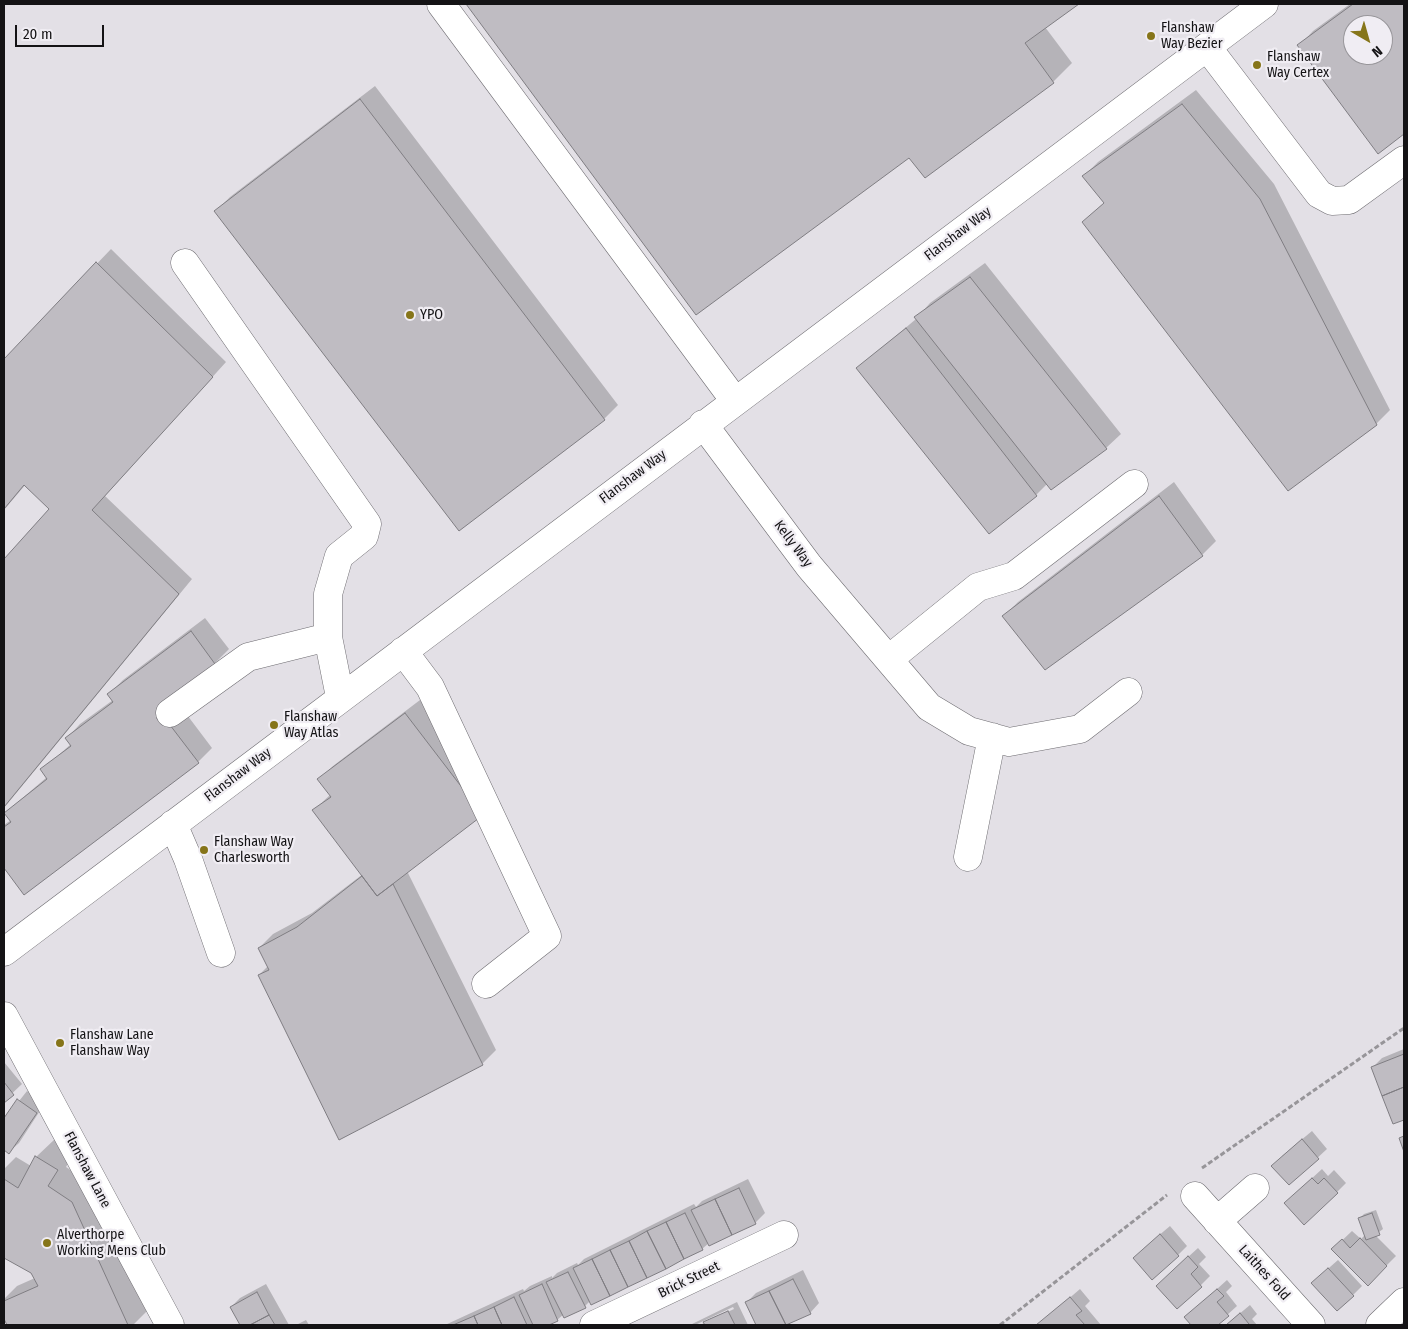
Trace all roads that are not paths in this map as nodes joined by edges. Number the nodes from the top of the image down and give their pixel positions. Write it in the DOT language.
graph roads {
  1 [pos="441,4"];
  2 [pos="1264,4"];
  3 [pos="1207,47"];
  4 [pos="1404,160"];
  5 [pos="184,263"];
  6 [pos="735,401"];
  7 [pos="703,424"];
  8 [pos="1134,484"];
  9 [pos="328,638"];
  10 [pos="403,650"];
  11 [pos="889,659"];
  12 [pos="1128,692"];
  13 [pos="340,698"];
  14 [pos="170,713"];
  15 [pos="992,737"];
  16 [pos="173,824"];
  17 [pos="968,857"];
  18 [pos="4,952"];
  19 [pos="221,953"];
  20 [pos="486,984"];
  21 [pos="4,1016"];
  22 [pos="1255,1188"];
  23 [pos="1196,1196"];
  24 [pos="1217,1221"];
  25 [pos="784,1235"];
  26 [pos="1404,1302"];
  27 [pos="170,1325"];
  28 [pos="594,1325"];
  29 [pos="1311,1325"];
  30 [pos="1380,1325"];
  1 -- 6 [label="street"];
  2 -- 3 [label="street, Flanshaw Way"];
  3 -- 4 [label="street"];
  3 -- 6 [label="street, Flanshaw Way"];
  5 -- 9 [label="street"];
  6 -- 7 [label="street, Flanshaw Way"];
  7 -- 10 [label="street, Flanshaw Way"];
  7 -- 11 [label="street, Kelly Way"];
  8 -- 11 [label="street"];
  9 -- 13 [label="street"];
  9 -- 14 [label="street"];
  10 -- 13 [label="street, Flanshaw Way"];
  10 -- 20 [label="street"];
  11 -- 15 [label="street, Kelly Way"];
  12 -- 15 [label="street, Kelly Way"];
  13 -- 16 [label="street, Flanshaw Way"];
  15 -- 17 [label="street"];
  16 -- 18 [label="street, Flanshaw Way"];
  16 -- 19 [label="street"];
  21 -- 27 [label="street, Flanshaw Lane"];
  22 -- 24 [label="street"];
  23 -- 24 [label="street, Laithes Fold"];
  24 -- 29 [label="street, Laithes Fold"];
  25 -- 28 [label="street, Brick Street"];
  26 -- 30 [label="street"];
}
